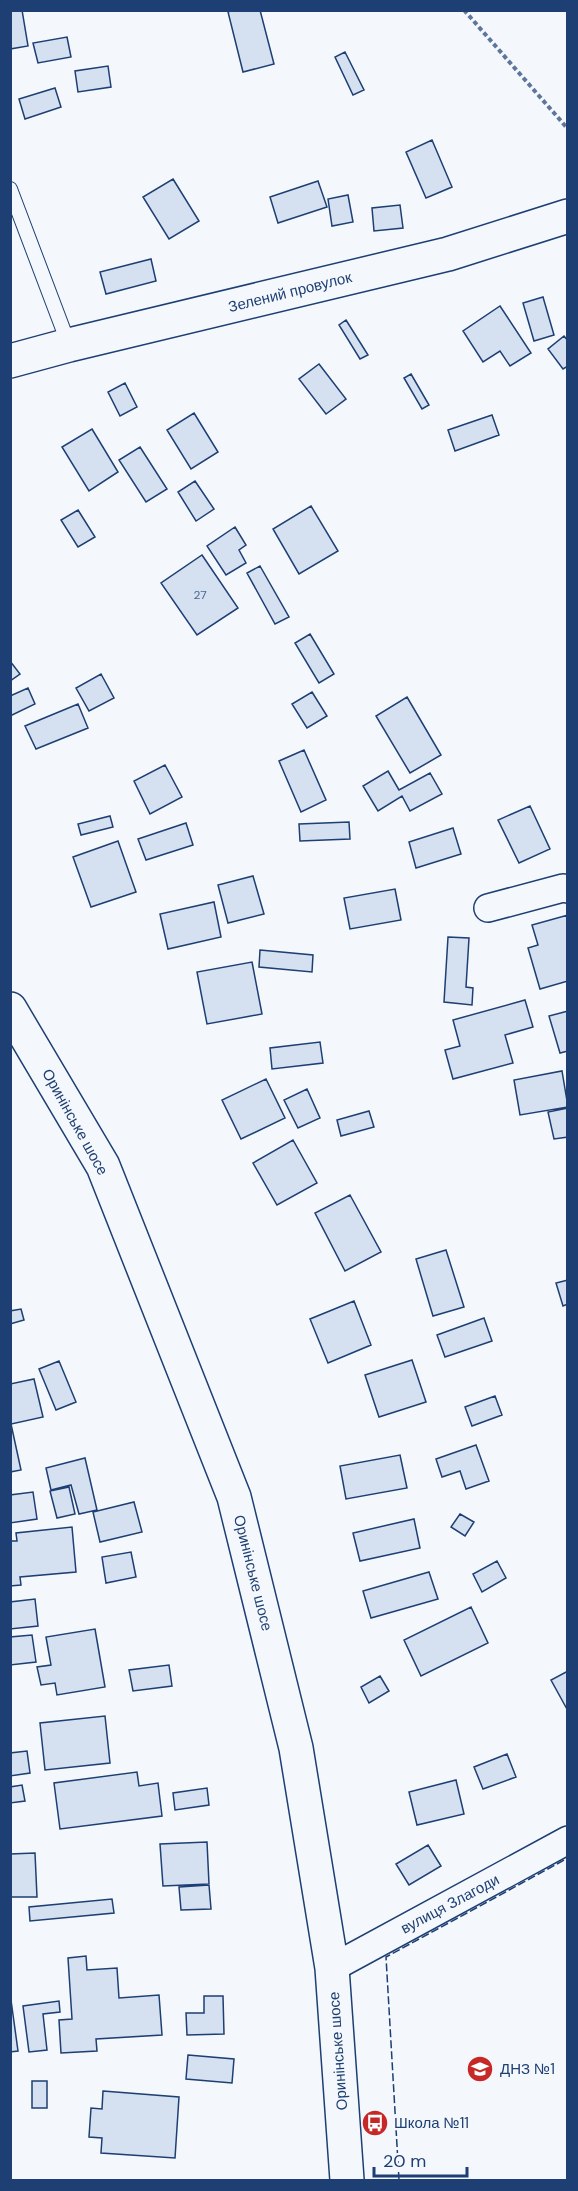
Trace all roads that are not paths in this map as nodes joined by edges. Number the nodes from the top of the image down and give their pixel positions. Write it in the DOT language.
graph roads {
  1 [pos="10,189"];
  2 [pos="567,216"];
  3 [pos="69,345"];
  4 [pos="10,361"];
  5 [pos="567,889"];
  6 [pos="488,908"];
  7 [pos="10,1009"];
  8 [pos="567,1840"];
  9 [pos="332,1968"];
  10 [pos="347,2181"];
  1 -- 3 [label="lane"];
  2 -- 3 [label="main road, Зелений провулок"];
  3 -- 4 [label="main road, Зелений провулок"];
  5 -- 6 [label="street"];
  7 -- 9 [label="main road, Оринінське шосе"];
  8 -- 9 [label="street, вулиця Злагоди"];
  9 -- 10 [label="main road, Оринінське шосе"];
}
